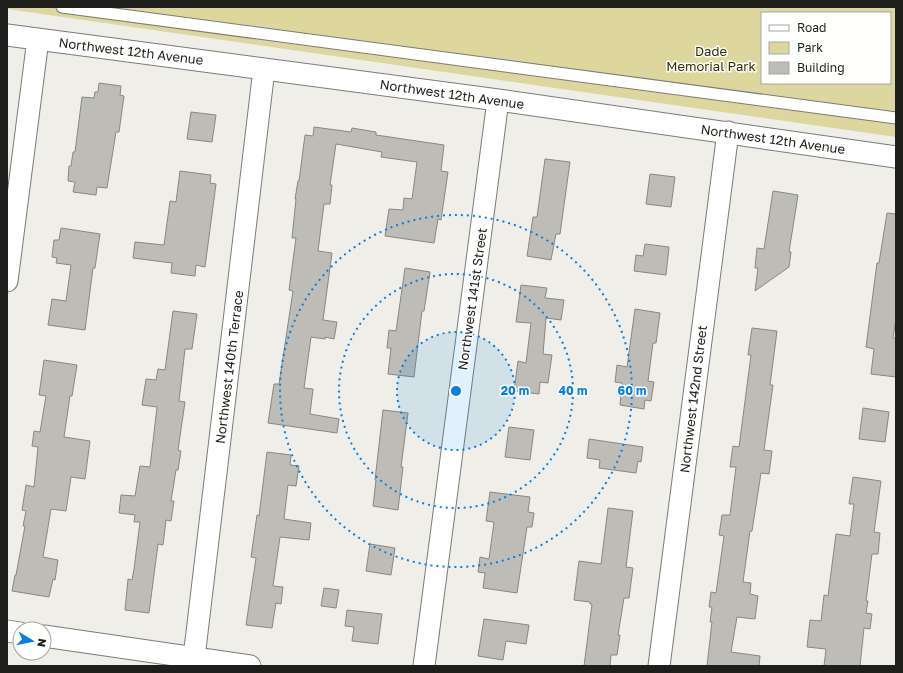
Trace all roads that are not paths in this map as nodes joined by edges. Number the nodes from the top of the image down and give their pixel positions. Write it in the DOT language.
graph roads {
  1 [pos="62,7"];
  2 [pos="7,35"];
  3 [pos="38,39"];
  4 [pos="264,69"];
  5 [pos="498,100"];
  6 [pos="896,118"];
  7 [pos="728,132"];
  8 [pos="896,157"];
  9 [pos="7,281"];
  10 [pos="52,637"];
  11 [pos="194,662"];
  12 [pos="250,666"];
  13 [pos="424,666"];
  14 [pos="659,666"];
  1 -- 6 [label="lane"];
  2 -- 3 [label="street, Northwest 12th Avenue"];
  3 -- 4 [label="street, Northwest 12th Avenue"];
  3 -- 9 [label="street"];
  4 -- 5 [label="street, Northwest 12th Avenue"];
  4 -- 11 [label="street, Northwest 140th Terrace"];
  5 -- 7 [label="street, Northwest 12th Avenue"];
  5 -- 13 [label="street, Northwest 141st Street"];
  7 -- 8 [label="street, Northwest 12th Avenue"];
  7 -- 14 [label="street, Northwest 142nd Street"];
  10 -- 11 [label="street"];
  11 -- 12 [label="street"];
}
